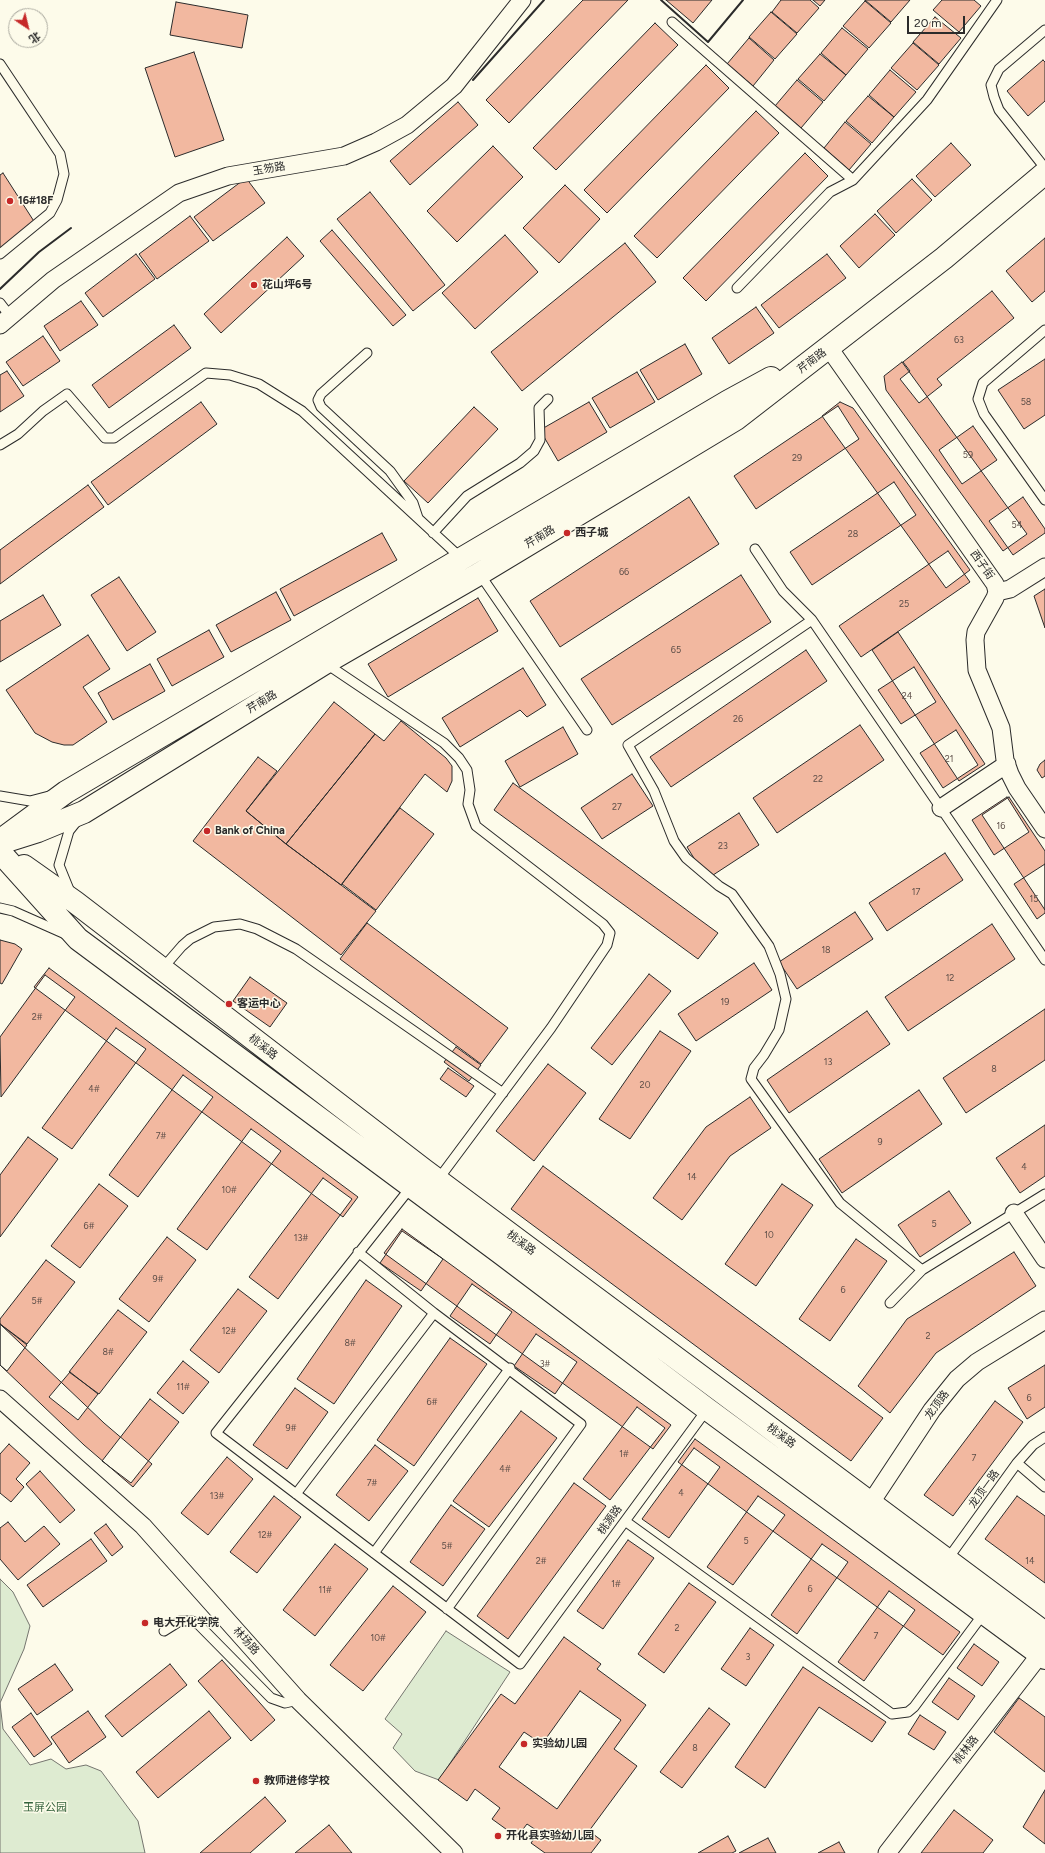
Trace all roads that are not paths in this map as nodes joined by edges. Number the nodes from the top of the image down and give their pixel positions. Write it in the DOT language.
graph roads {
  1 [pos="522,0"];
  2 [pos="997,0"];
  3 [pos="672,22"];
  4 [pos="1045,30"];
  5 [pos="0,64"];
  6 [pos="1045,168"];
  7 [pos="1045,173"];
  8 [pos="853,180"];
  9 [pos="0,254"];
  10 [pos="737,288"];
  11 [pos="3,315"];
  12 [pos="1045,330"];
  13 [pos="829,348"];
  14 [pos="367,353"];
  15 [pos="548,399"];
  16 [pos="0,445"];
  17 [pos="1045,500"];
  18 [pos="418,520"];
  19 [pos="433,533"];
  20 [pos="755,549"];
  21 [pos="470,566"];
  22 [pos="1045,567"];
  23 [pos="997,592"];
  24 [pos="812,620"];
  25 [pos="315,657"];
  26 [pos="587,730"];
  27 [pos="1007,764"];
  28 [pos="66,792"];
  29 [pos="0,796"];
  30 [pos="941,808"];
  31 [pos="84,812"];
  32 [pos="1045,829"];
  33 [pos="0,842"];
  34 [pos="0,851"];
  35 [pos="75,902"];
  36 [pos="0,908"];
  37 [pos="78,939"];
  38 [pos="1045,960"];
  39 [pos="162,969"];
  40 [pos="503,1093"];
  41 [pos="423,1182"];
  42 [pos="1045,1194"];
  43 [pos="1014,1213"];
  44 [pos="358,1252"];
  45 [pos="1045,1259"];
  46 [pos="922,1270"];
  47 [pos="890,1303"];
  48 [pos="434,1313"];
  49 [pos="1045,1320"];
  50 [pos="510,1368"];
  51 [pos="0,1400"];
  52 [pos="714,1400"];
  53 [pos="1045,1437"];
  54 [pos="1017,1463"];
  55 [pos="1045,1487"];
  56 [pos="296,1494"];
  57 [pos="865,1512"];
  58 [pos="625,1521"];
  59 [pos="374,1553"];
  60 [pos="947,1560"];
  61 [pos="448,1609"];
  62 [pos="984,1613"];
  63 [pos="164,1631"];
  64 [pos="1045,1633"];
  65 [pos="1043,1653"];
  66 [pos="298,1700"];
  67 [pos="454,1853"];
  68 [pos="887,1853"];
  1 -- 11 [label="street, 玉笏路"];
  2 -- 8 [label="lane"];
  3 -- 8 [label="lane"];
  4 -- 6 [label="lane"];
  5 -- 9 [label="lane"];
  7 -- 13 [label="street, 芹南路"];
  8 -- 10 [label="lane"];
  12 -- 17 [label="lane"];
  13 -- 21 [label="street, 芹南路"];
  13 -- 23 [label="street, 西子街"];
  14 -- 18 [label="lane"];
  15 -- 19 [label="lane"];
  16 -- 18 [label="lane"];
  18 -- 19 [label="lane"];
  19 -- 21 [label="lane"];
  20 -- 24 [label="lane"];
  21 -- 25 [label="street, 芹南路"];
  21 -- 26 [label="lane"];
  22 -- 23 [label="street"];
  23 -- 27 [label="street, 西子街"];
  24 -- 30 [label="lane"];
  24 -- 46 [label="lane"];
  25 -- 28 [label="street"];
  25 -- 31 [label="street, 芹南路"];
  25 -- 40 [label="lane"];
  27 -- 30 [label="street"];
  27 -- 32 [label="street, 西子街"];
  28 -- 29 [label="lane"];
  28 -- 33 [label="street"];
  30 -- 38 [label="lane"];
  31 -- 33 [label="street, 芹南路"];
  31 -- 35 [label="lane"];
  34 -- 35 [label="street, 桃溪路"];
  34 -- 37 [label="street, 桃溪路"];
  35 -- 39 [label="street, 桃溪路"];
  36 -- 37 [label="lane, 桃溪路"];
  37 -- 41 [label="street, 桃溪路"];
  39 -- 40 [label="lane"];
  39 -- 41 [label="street, 桃溪路"];
  40 -- 41 [label="lane"];
  41 -- 44 [label="lane"];
  41 -- 52 [label="street, 桃溪路"];
  42 -- 43 [label="lane"];
  43 -- 45 [label="street"];
  43 -- 46 [label="lane"];
  44 -- 48 [label="lane"];
  44 -- 56 [label="lane"];
  46 -- 47 [label="lane"];
  48 -- 50 [label="lane"];
  48 -- 56 [label="lane"];
  49 -- 57 [label="street, 龙顶路"];
  50 -- 59 [label="lane"];
  50 -- 61 [label="lane"];
  51 -- 66 [label="street, 林场路"];
  52 -- 57 [label="street, 桃溪路"];
  52 -- 58 [label="lane, 桃源路"];
  53 -- 54 [label="lane, 龙顶一路"];
  54 -- 55 [label="lane"];
  54 -- 60 [label="lane, 龙顶一路"];
  56 -- 59 [label="lane"];
  57 -- 60 [label="street, 桃溪路"];
  57 -- 62 [label="street, 桃溪路"];
  58 -- 61 [label="lane, 桃源路"];
  58 -- 62 [label="lane"];
  59 -- 61 [label="lane"];
  60 -- 64 [label="street, 桃溪路"];
  62 -- 65 [label="street, 桃溪路"];
  63 -- 66 [label="lane"];
  65 -- 68 [label="street, 桃林路"];
  66 -- 67 [label="street, 林场路"];
}
